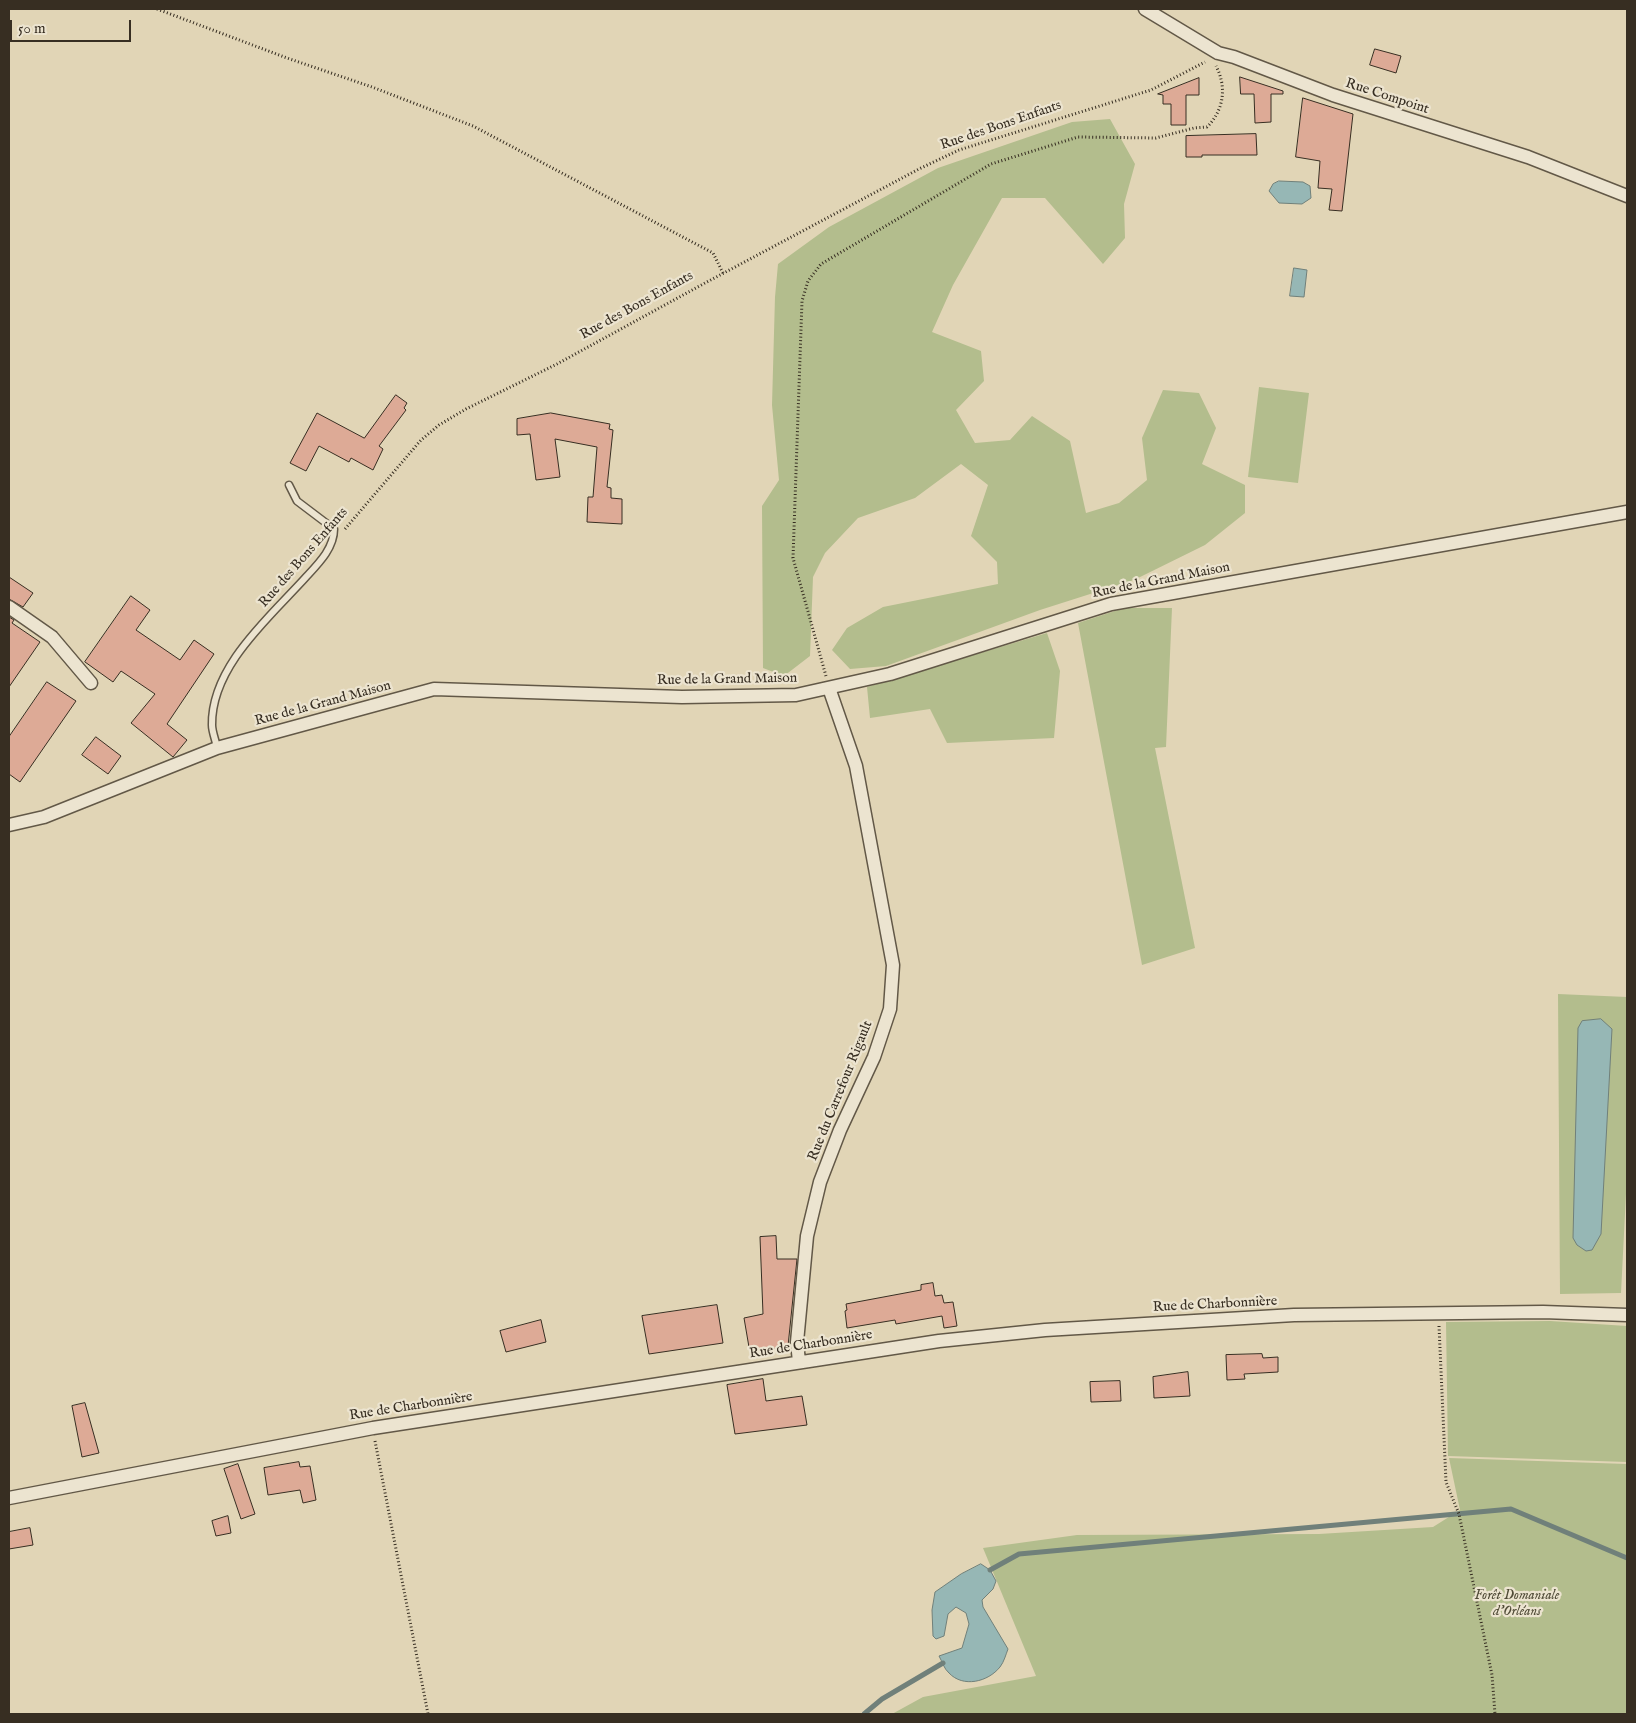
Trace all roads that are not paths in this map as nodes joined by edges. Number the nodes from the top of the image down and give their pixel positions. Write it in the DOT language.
graph roads {
  1 [pos="1145,9"];
  2 [pos="1627,196"];
  3 [pos="289,484"];
  4 [pos="1627,512"];
  5 [pos="9,608"];
  6 [pos="91,683"];
  7 [pos="829,688"];
  8 [pos="217,748"];
  9 [pos="9,825"];
  10 [pos="1627,1315"];
  11 [pos="799,1362"];
  12 [pos="9,1498"];
  1 -- 2 [label="street, Rue Compoint"];
  3 -- 8 [label="lane, Rue des Bons Enfants"];
  4 -- 7 [label="street, Rue de la Grand Maison"];
  5 -- 6 [label="street"];
  7 -- 8 [label="street, Rue de la Grand Maison"];
  7 -- 11 [label="street, Rue du Carrefour Rigault"];
  8 -- 9 [label="street, Rue de la Grand Maison"];
  10 -- 11 [label="street, Rue de Charbonnière"];
  11 -- 12 [label="street, Rue de Charbonnière"];
}
